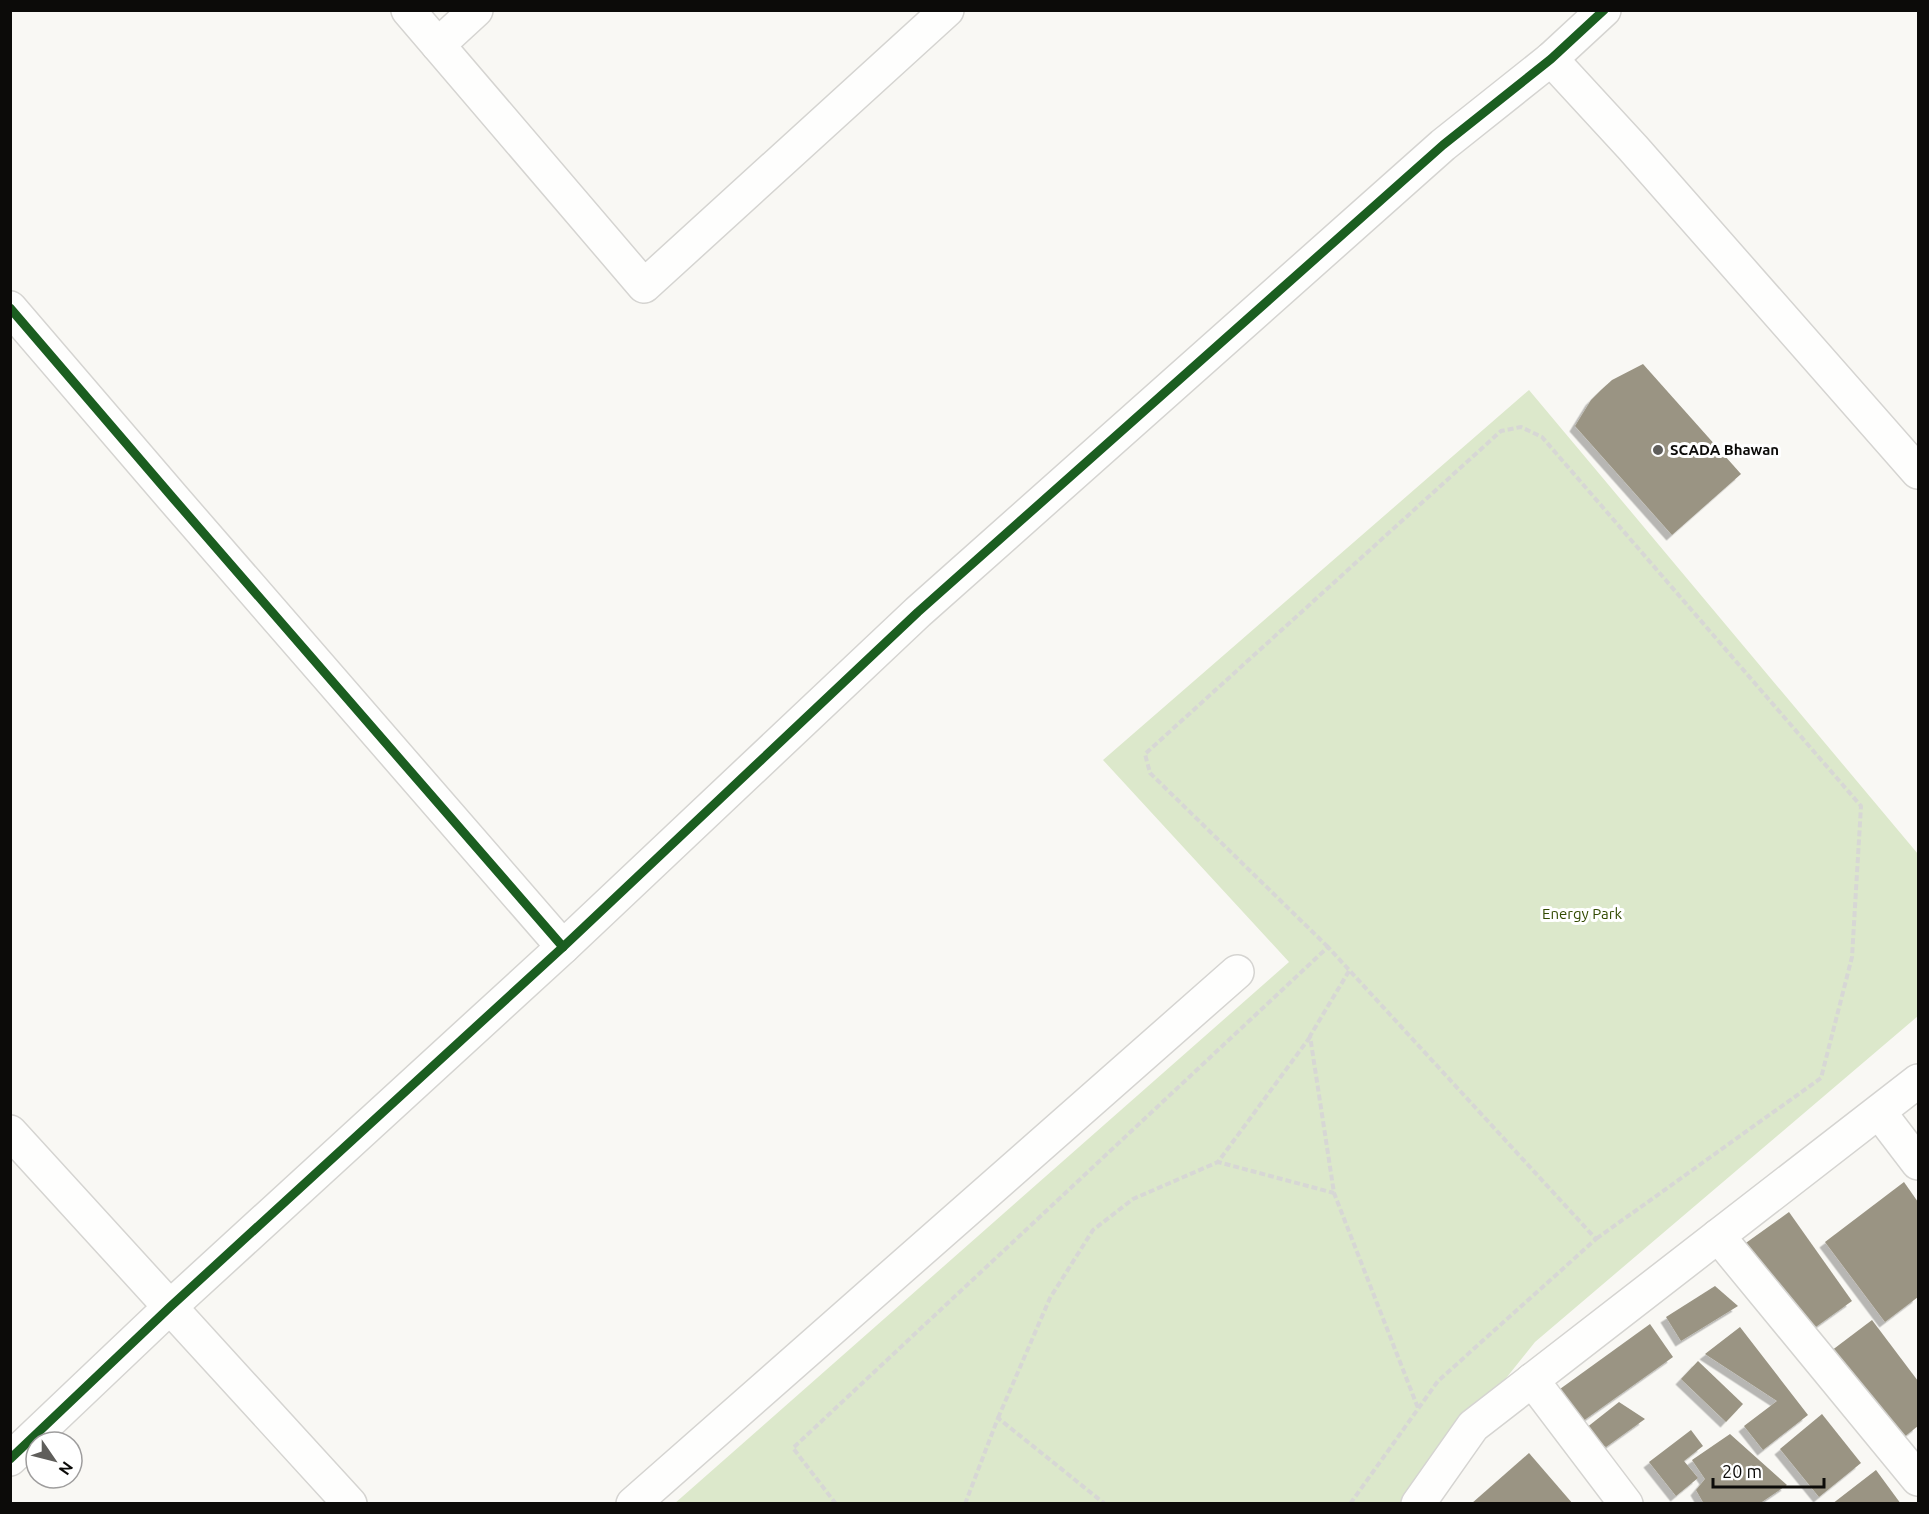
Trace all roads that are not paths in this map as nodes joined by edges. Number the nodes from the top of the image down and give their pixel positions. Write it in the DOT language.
graph roads {
  1 [pos="408,10"];
  2 [pos="476,10"];
  3 [pos="947,10"];
  4 [pos="1604,10"];
  5 [pos="438,45"];
  6 [pos="1551,59"];
  7 [pos="10,308"];
  8 [pos="1918,472"];
  9 [pos="563,947"];
  10 [pos="1237,972"];
  11 [pos="1918,1081"];
  12 [pos="1879,1112"];
  13 [pos="10,1132"];
  14 [pos="1918,1162"];
  15 [pos="1718,1236"];
  16 [pos="170,1307"];
  17 [pos="1532,1380"];
  18 [pos="10,1459"];
  19 [pos="1918,1479"];
  20 [pos="350,1503"];
  21 [pos="633,1503"];
  22 [pos="1418,1503"];
  23 [pos="1626,1503"];
  1 -- 5 [label="street"];
  2 -- 5 [label="street"];
  3 -- 5 [label="street"];
  4 -- 6 [label="street"];
  6 -- 8 [label="street"];
  6 -- 9 [label="street"];
  7 -- 9 [label="street"];
  9 -- 16 [label="street"];
  10 -- 21 [label="street"];
  11 -- 12 [label="street"];
  12 -- 14 [label="street"];
  12 -- 15 [label="street"];
  13 -- 16 [label="street"];
  15 -- 17 [label="street"];
  15 -- 19 [label="street"];
  16 -- 18 [label="street"];
  16 -- 20 [label="street"];
  17 -- 22 [label="street"];
  17 -- 23 [label="street"];
}
